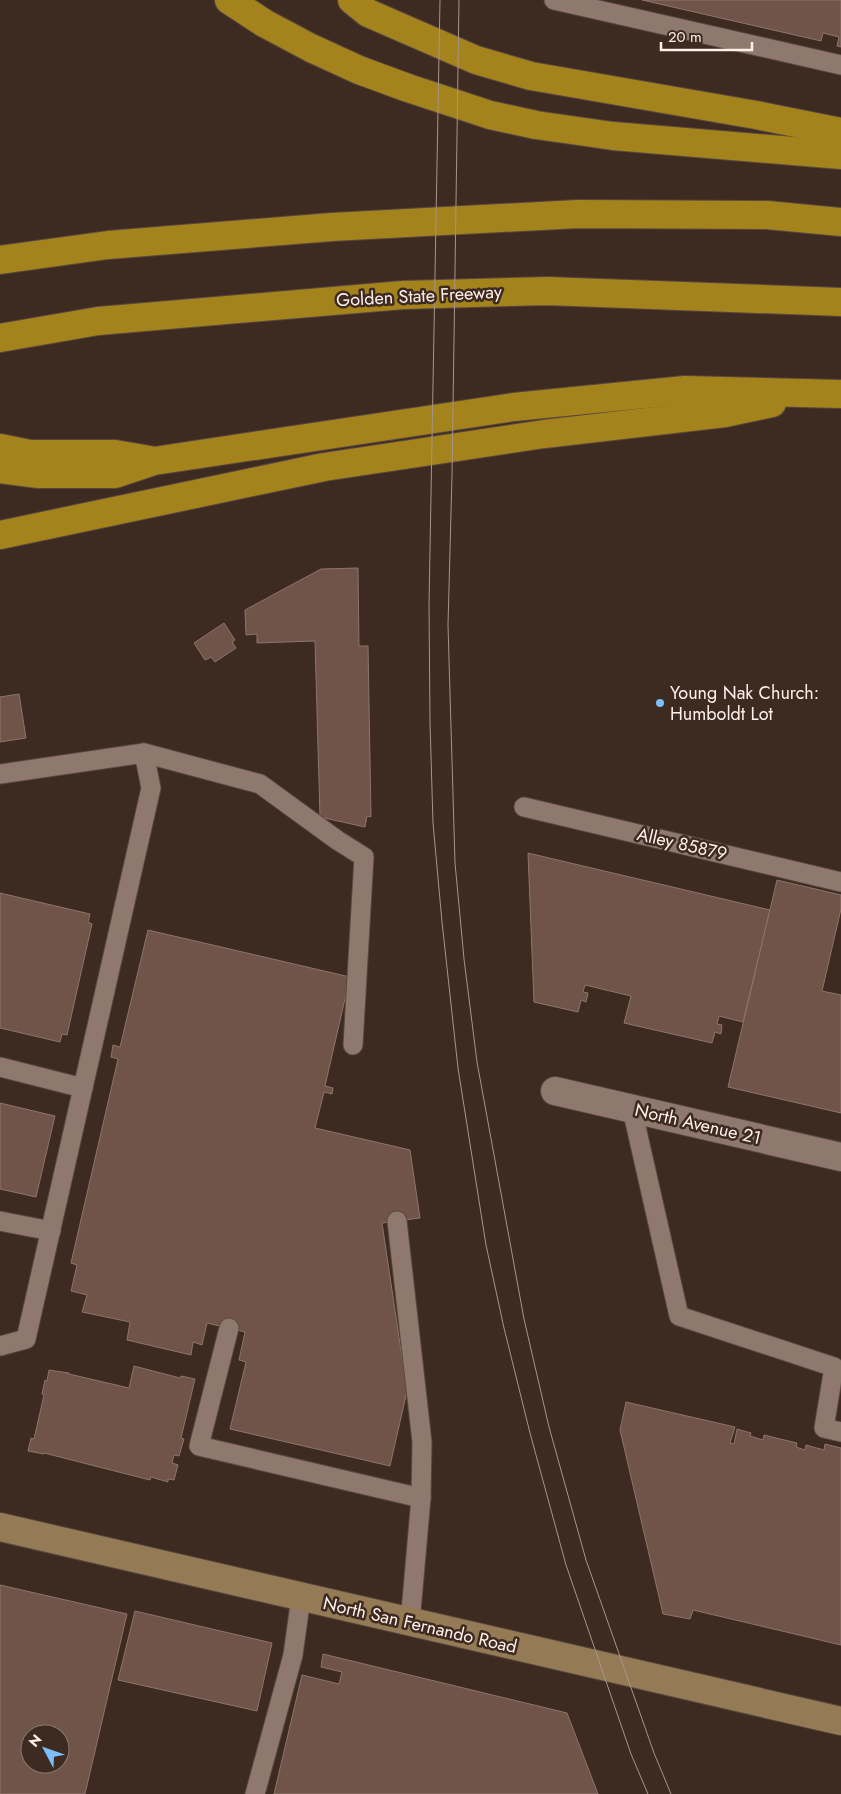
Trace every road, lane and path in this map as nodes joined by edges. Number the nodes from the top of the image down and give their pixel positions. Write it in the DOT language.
graph roads {
  1 [pos="229,0"];
  2 [pos="352,0"];
  3 [pos="554,0"];
  4 [pos="841,65"];
  5 [pos="841,132"];
  6 [pos="841,155"];
  7 [pos="841,222"];
  8 [pos="0,260"];
  9 [pos="841,302"];
  10 [pos="0,338"];
  11 [pos="828,394"];
  12 [pos="0,448"];
  13 [pos="154,461"];
  14 [pos="0,469"];
  15 [pos="0,535"];
  16 [pos="144,752"];
  17 [pos="0,774"];
  18 [pos="524,807"];
  19 [pos="841,882"];
  20 [pos="353,1045"];
  21 [pos="0,1067"];
  22 [pos="83,1088"];
  23 [pos="555,1091"];
  24 [pos="632,1109"];
  25 [pos="841,1158"];
  26 [pos="0,1221"];
  27 [pos="397,1221"];
  28 [pos="51,1230"];
  29 [pos="229,1328"];
  30 [pos="0,1346"];
  31 [pos="841,1432"];
  32 [pos="421,1498"];
  33 [pos="0,1527"];
  34 [pos="301,1598"];
  35 [pos="410,1623"];
  36 [pos="841,1721"];
  37 [pos="255,1794"];
  1 -- 6 [label="highway"];
  2 -- 5 [label="highway"];
  3 -- 4 [label="lane"];
  7 -- 8 [label="highway"];
  9 -- 10 [label="highway, Golden State Freeway"];
  11 -- 13 [label="highway"];
  11 -- 15 [label="highway"];
  12 -- 13 [label="highway"];
  13 -- 14 [label="highway"];
  16 -- 17 [label="lane"];
  16 -- 20 [label="lane"];
  16 -- 22 [label="lane"];
  18 -- 19 [label="lane, Alley 85879"];
  21 -- 22 [label="lane"];
  22 -- 28 [label="lane"];
  23 -- 24 [label="street, North Avenue 21"];
  24 -- 25 [label="street, North Avenue 21"];
  24 -- 31 [label="lane"];
  26 -- 28 [label="lane"];
  27 -- 32 [label="lane"];
  28 -- 30 [label="lane"];
  29 -- 32 [label="lane"];
  32 -- 35 [label="lane"];
  33 -- 34 [label="main road, North San Fernando Road"];
  34 -- 35 [label="main road, North San Fernando Road"];
  34 -- 37 [label="lane"];
  35 -- 36 [label="main road, North San Fernando Road"];
}
